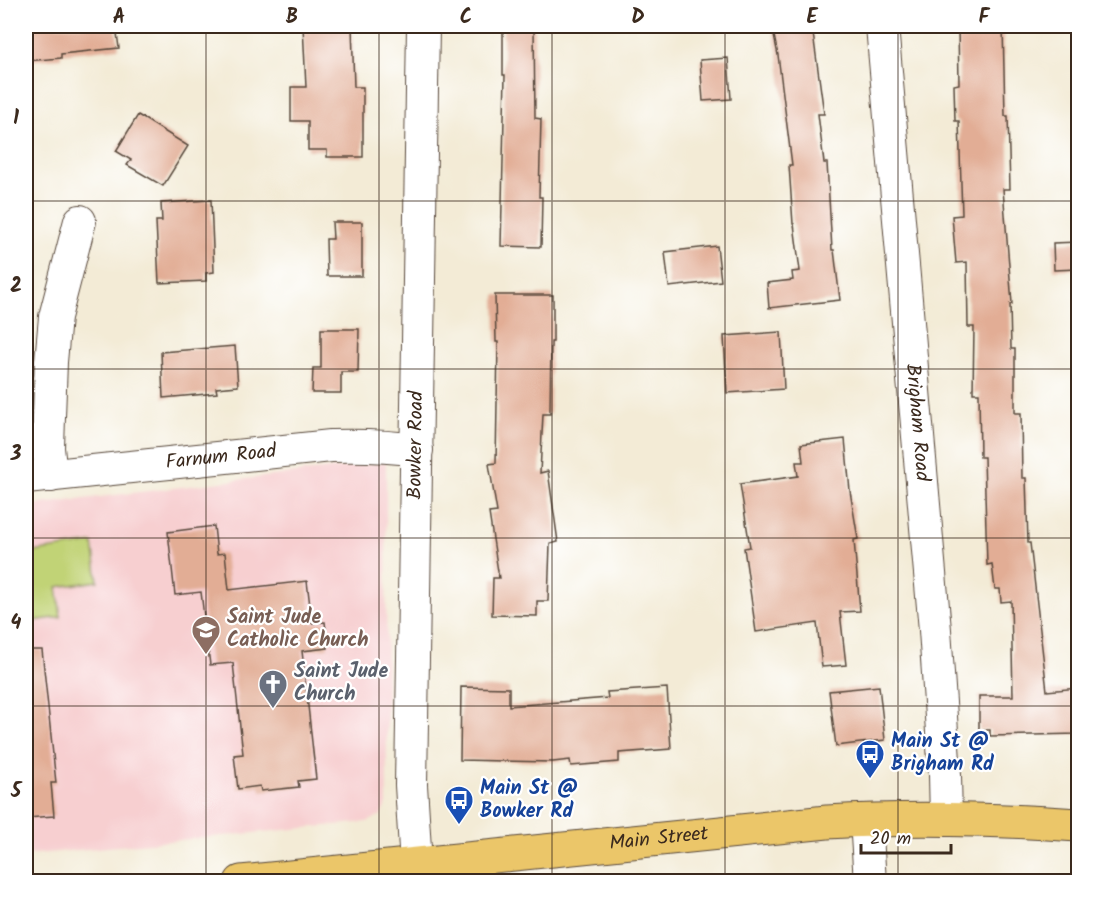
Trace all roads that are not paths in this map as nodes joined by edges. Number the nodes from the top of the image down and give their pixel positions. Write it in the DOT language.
graph roads {
  1 [pos="423,26"];
  2 [pos="882,26"];
  3 [pos="80,221"];
  4 [pos="417,450"];
  5 [pos="38,477"];
  6 [pos="866,820"];
  7 [pos="946,820"];
  8 [pos="1078,825"];
  9 [pos="416,865"];
  10 [pos="241,882"];
  11 [pos="870,882"];
  1 -- 4 [label="street, Bowker Road"];
  2 -- 7 [label="street, Brigham Road"];
  3 -- 5 [label="street"];
  4 -- 5 [label="street, Farnum Road"];
  4 -- 9 [label="street, Bowker Road"];
  6 -- 7 [label="main road, Main Street"];
  6 -- 9 [label="main road, Main Street"];
  6 -- 11 [label="street"];
  7 -- 8 [label="main road, Main Street"];
  9 -- 10 [label="main road, Main Street"];
}
